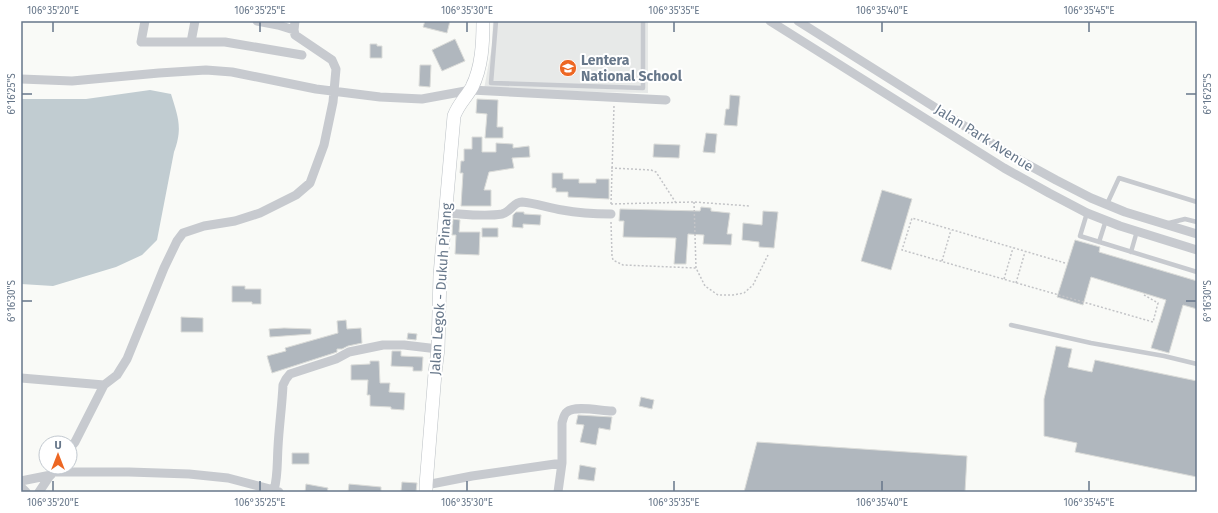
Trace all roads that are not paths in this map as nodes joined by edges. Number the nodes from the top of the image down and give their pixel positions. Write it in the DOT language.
graph roads {
  1 [pos="145,21"];
  2 [pos="195,21"];
  3 [pos="257,21"];
  4 [pos="483,21"];
  5 [pos="496,21"];
  6 [pos="643,21"];
  7 [pos="770,21"];
  8 [pos="798,21"];
  9 [pos="294,26"];
  10 [pos="191,42"];
  11 [pos="302,55"];
  12 [pos="21,79"];
  13 [pos="470,90"];
  14 [pos="335,92"];
  15 [pos="666,100"];
  16 [pos="1091,198"];
  17 [pos="1197,202"];
  18 [pos="1107,204"];
  19 [pos="446,213"];
  20 [pos="1087,213"];
  21 [pos="611,214"];
  22 [pos="1103,219"];
  23 [pos="1197,222"];
  24 [pos="1165,224"];
  25 [pos="1137,231"];
  26 [pos="1197,234"];
  27 [pos="1099,242"];
  28 [pos="1197,250"];
  29 [pos="1131,252"];
  30 [pos="1197,272"];
  31 [pos="1011,325"];
  32 [pos="438,349"];
  33 [pos="1197,364"];
  34 [pos="21,378"];
  35 [pos="104,385"];
  36 [pos="612,411"];
  37 [pos="78,436"];
  38 [pos="562,463"];
  39 [pos="78,471"];
  40 [pos="40,475"];
  41 [pos="50,475"];
  42 [pos="21,481"];
  43 [pos="21,487"];
  44 [pos="426,488"];
  45 [pos="275,491"];
  46 [pos="26,492"];
  47 [pos="39,492"];
  48 [pos="558,492"];
  1 -- 10 [label="street"];
  2 -- 10 [label="street"];
  3 -- 9 [label="street"];
  4 -- 13 [label="street, Jalan Legok - Dukuh Pinang"];
  5 -- 6 [label="lane"];
  7 -- 20 [label="street, Jalan Park Avenue"];
  8 -- 16 [label="street, Jalan Park Avenue"];
  9 -- 14 [label="street"];
  10 -- 11 [label="street"];
  12 -- 14 [label="street"];
  13 -- 14 [label="street"];
  13 -- 15 [label="street"];
  13 -- 19 [label="street, Jalan Legok - Dukuh Pinang"];
  14 -- 35 [label="street"];
  16 -- 18 [label="street, Jalan Park Avenue"];
  16 -- 20 [label="street"];
  17 -- 18 [label="lane"];
  18 -- 22 [label="street"];
  18 -- 24 [label="street, Jalan Park Avenue"];
  19 -- 21 [label="street"];
  19 -- 32 [label="street, Jalan Legok - Dukuh Pinang"];
  20 -- 22 [label="street, Jalan Park Avenue"];
  20 -- 27 [label="lane"];
  22 -- 25 [label="street, Jalan Park Avenue"];
  22 -- 27 [label="lane"];
  23 -- 24 [label="lane"];
  24 -- 26 [label="street, Jalan Park Avenue"];
  25 -- 28 [label="street, Jalan Park Avenue"];
  25 -- 29 [label="lane"];
  27 -- 29 [label="lane"];
  29 -- 30 [label="lane"];
  31 -- 33 [label="lane"];
  32 -- 44 [label="street, Jalan Legok - Dukuh Pinang"];
  32 -- 45 [label="street"];
  34 -- 35 [label="street"];
  35 -- 37 [label="street"];
  36 -- 38 [label="street"];
  38 -- 44 [label="street"];
  38 -- 48 [label="street"];
  39 -- 45 [label="street"];
  40 -- 42 [label="street"];
  41 -- 47 [label="street"];
  43 -- 46 [label="street"];
}
